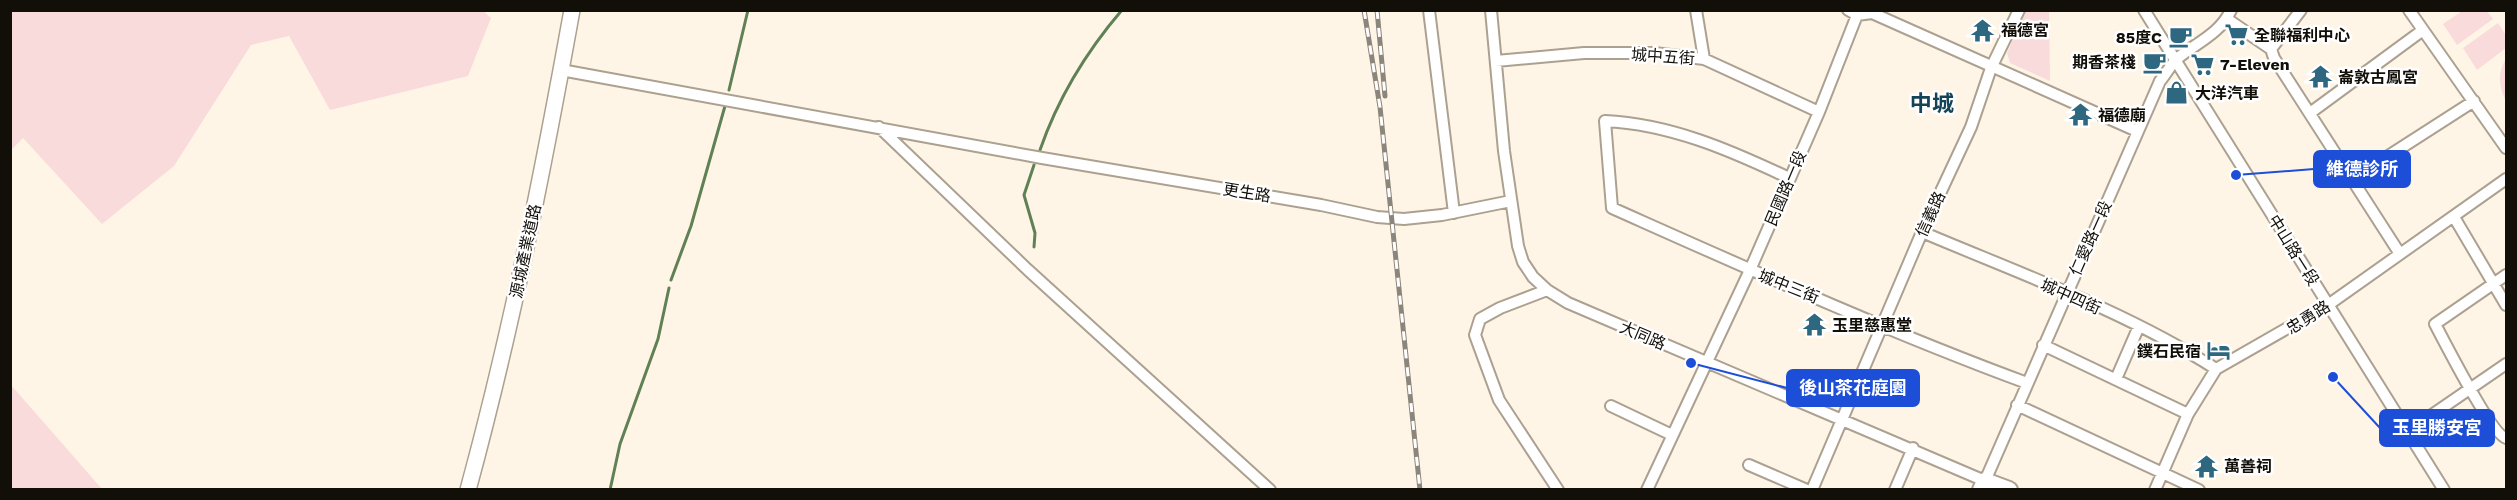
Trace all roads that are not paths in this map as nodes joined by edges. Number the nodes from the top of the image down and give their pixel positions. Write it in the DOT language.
graph roads {
  1 [pos="572,10"];
  2 [pos="1429,10"];
  3 [pos="1491,10"];
  4 [pos="1696,10"];
  5 [pos="2019,10"];
  6 [pos="2144,10"];
  7 [pos="2301,10"];
  8 [pos="2409,10"];
  9 [pos="1855,12"];
  10 [pos="2229,15"];
  11 [pos="2423,30"];
  12 [pos="2271,49"];
  13 [pos="1704,59"];
  14 [pos="2176,59"];
  15 [pos="1496,61"];
  16 [pos="1991,68"];
  17 [pos="561,70"];
  18 [pos="2474,101"];
  19 [pos="1819,112"];
  20 [pos="2310,113"];
  21 [pos="879,127"];
  22 [pos="2137,131"];
  23 [pos="2506,148"];
  24 [pos="1789,178"];
  25 [pos="2506,179"];
  26 [pos="2351,180"];
  27 [pos="1511,201"];
  28 [pos="1454,213"];
  29 [pos="2454,217"];
  30 [pos="1922,232"];
  31 [pos="2400,254"];
  32 [pos="1750,270"];
  33 [pos="2506,275"];
  34 [pos="2493,284"];
  35 [pos="1547,290"];
  36 [pos="2066,293"];
  37 [pos="2328,305"];
  38 [pos="2506,305"];
  39 [pos="1882,324"];
  40 [pos="2139,326"];
  41 [pos="2043,345"];
  42 [pos="1706,362"];
  43 [pos="2506,364"];
  44 [pos="2216,369"];
  45 [pos="2116,379"];
  46 [pos="2027,384"];
  47 [pos="2471,390"];
  48 [pos="2017,405"];
  49 [pos="1611,406"];
  50 [pos="2188,414"];
  51 [pos="1842,419"];
  52 [pos="2407,432"];
  53 [pos="1672,435"];
  54 [pos="2506,438"];
  55 [pos="1913,448"];
  56 [pos="1749,465"];
  57 [pos="2162,472"];
  58 [pos="1983,485"];
  59 [pos="468,489"];
  60 [pos="1270,489"];
  61 [pos="1558,489"];
  62 [pos="1647,489"];
  63 [pos="1807,489"];
  64 [pos="1812,489"];
  65 [pos="1895,489"];
  66 [pos="2009,489"];
  67 [pos="2155,489"];
  68 [pos="2199,489"];
  69 [pos="2444,489"];
  1 -- 17 [label="street, 源城產業道路"];
  2 -- 28 [label="street"];
  3 -- 15 [label="street, 大同路"];
  4 -- 13 [label="street"];
  5 -- 16 [label="street, 信義路"];
  6 -- 14 [label="street, 中山路一段"];
  7 -- 12 [label="street"];
  8 -- 11 [label="street"];
  9 -- 16 [label="street"];
  9 -- 19 [label="street, 民國路一段"];
  10 -- 12 [label="street"];
  10 -- 14 [label="street, 仁愛路一段"];
  11 -- 18 [label="street"];
  11 -- 20 [label="street"];
  12 -- 20 [label="street"];
  13 -- 15 [label="street, 城中五街"];
  13 -- 19 [label="street, 城中五街"];
  14 -- 22 [label="street, 仁愛路一段"];
  14 -- 37 [label="street, 中山路一段"];
  15 -- 27 [label="street, 大同路"];
  16 -- 22 [label="street"];
  16 -- 30 [label="street, 信義路"];
  17 -- 21 [label="street, 更生路"];
  17 -- 59 [label="street, 源城產業道路"];
  18 -- 23 [label="street"];
  18 -- 26 [label="street"];
  19 -- 24 [label="street, 民國路一段"];
  20 -- 26 [label="street"];
  21 -- 28 [label="street, 更生路"];
  21 -- 60 [label="street"];
  22 -- 36 [label="street, 仁愛路一段"];
  24 -- 32 [label="street, 民國路一段"];
  24 -- 32 [label="street, 城中三街"];
  25 -- 29 [label="street, 忠勇路"];
  26 -- 31 [label="street"];
  27 -- 28 [label="street, 更生路"];
  27 -- 35 [label="street, 大同路"];
  29 -- 31 [label="street, 忠勇路"];
  29 -- 34 [label="street"];
  30 -- 36 [label="street, 城中四街"];
  30 -- 39 [label="street, 信義路"];
  31 -- 37 [label="street, 忠勇路"];
  32 -- 39 [label="street, 城中三街"];
  32 -- 42 [label="street, 民國路一段"];
  33 -- 34 [label="street"];
  34 -- 38 [label="street"];
  34 -- 47 [label="street"];
  35 -- 42 [label="street, 大同路"];
  35 -- 61 [label="street"];
  36 -- 40 [label="street, 城中四街"];
  36 -- 41 [label="street, 仁愛路一段"];
  37 -- 44 [label="street, 忠勇路"];
  37 -- 52 [label="street, 中山路一段"];
  39 -- 46 [label="street, 城中三街"];
  39 -- 51 [label="street, 信義路"];
  40 -- 44 [label="street, 城中四街"];
  40 -- 45 [label="street"];
  41 -- 45 [label="street"];
  41 -- 46 [label="street, 仁愛路一段"];
  42 -- 51 [label="street, 大同路"];
  42 -- 53 [label="street, 民國路一段"];
  43 -- 47 [label="street"];
  44 -- 50 [label="street, 忠勇路"];
  45 -- 50 [label="street"];
  46 -- 48 [label="street, 仁愛路一段"];
  47 -- 52 [label="street"];
  47 -- 54 [label="street"];
  48 -- 57 [label="street"];
  48 -- 58 [label="street, 仁愛路一段"];
  49 -- 53 [label="street"];
  50 -- 57 [label="street, 忠勇路"];
  51 -- 55 [label="street, 大同路"];
  51 -- 64 [label="street, 信義路"];
  52 -- 69 [label="street, 中山路一段"];
  53 -- 62 [label="street, 民國路一段"];
  55 -- 58 [label="street, 大同路"];
  55 -- 65 [label="street"];
  56 -- 63 [label="street"];
  57 -- 67 [label="street, 忠勇路"];
  57 -- 68 [label="street"];
  58 -- 66 [label="main road, 大同路"];
}
